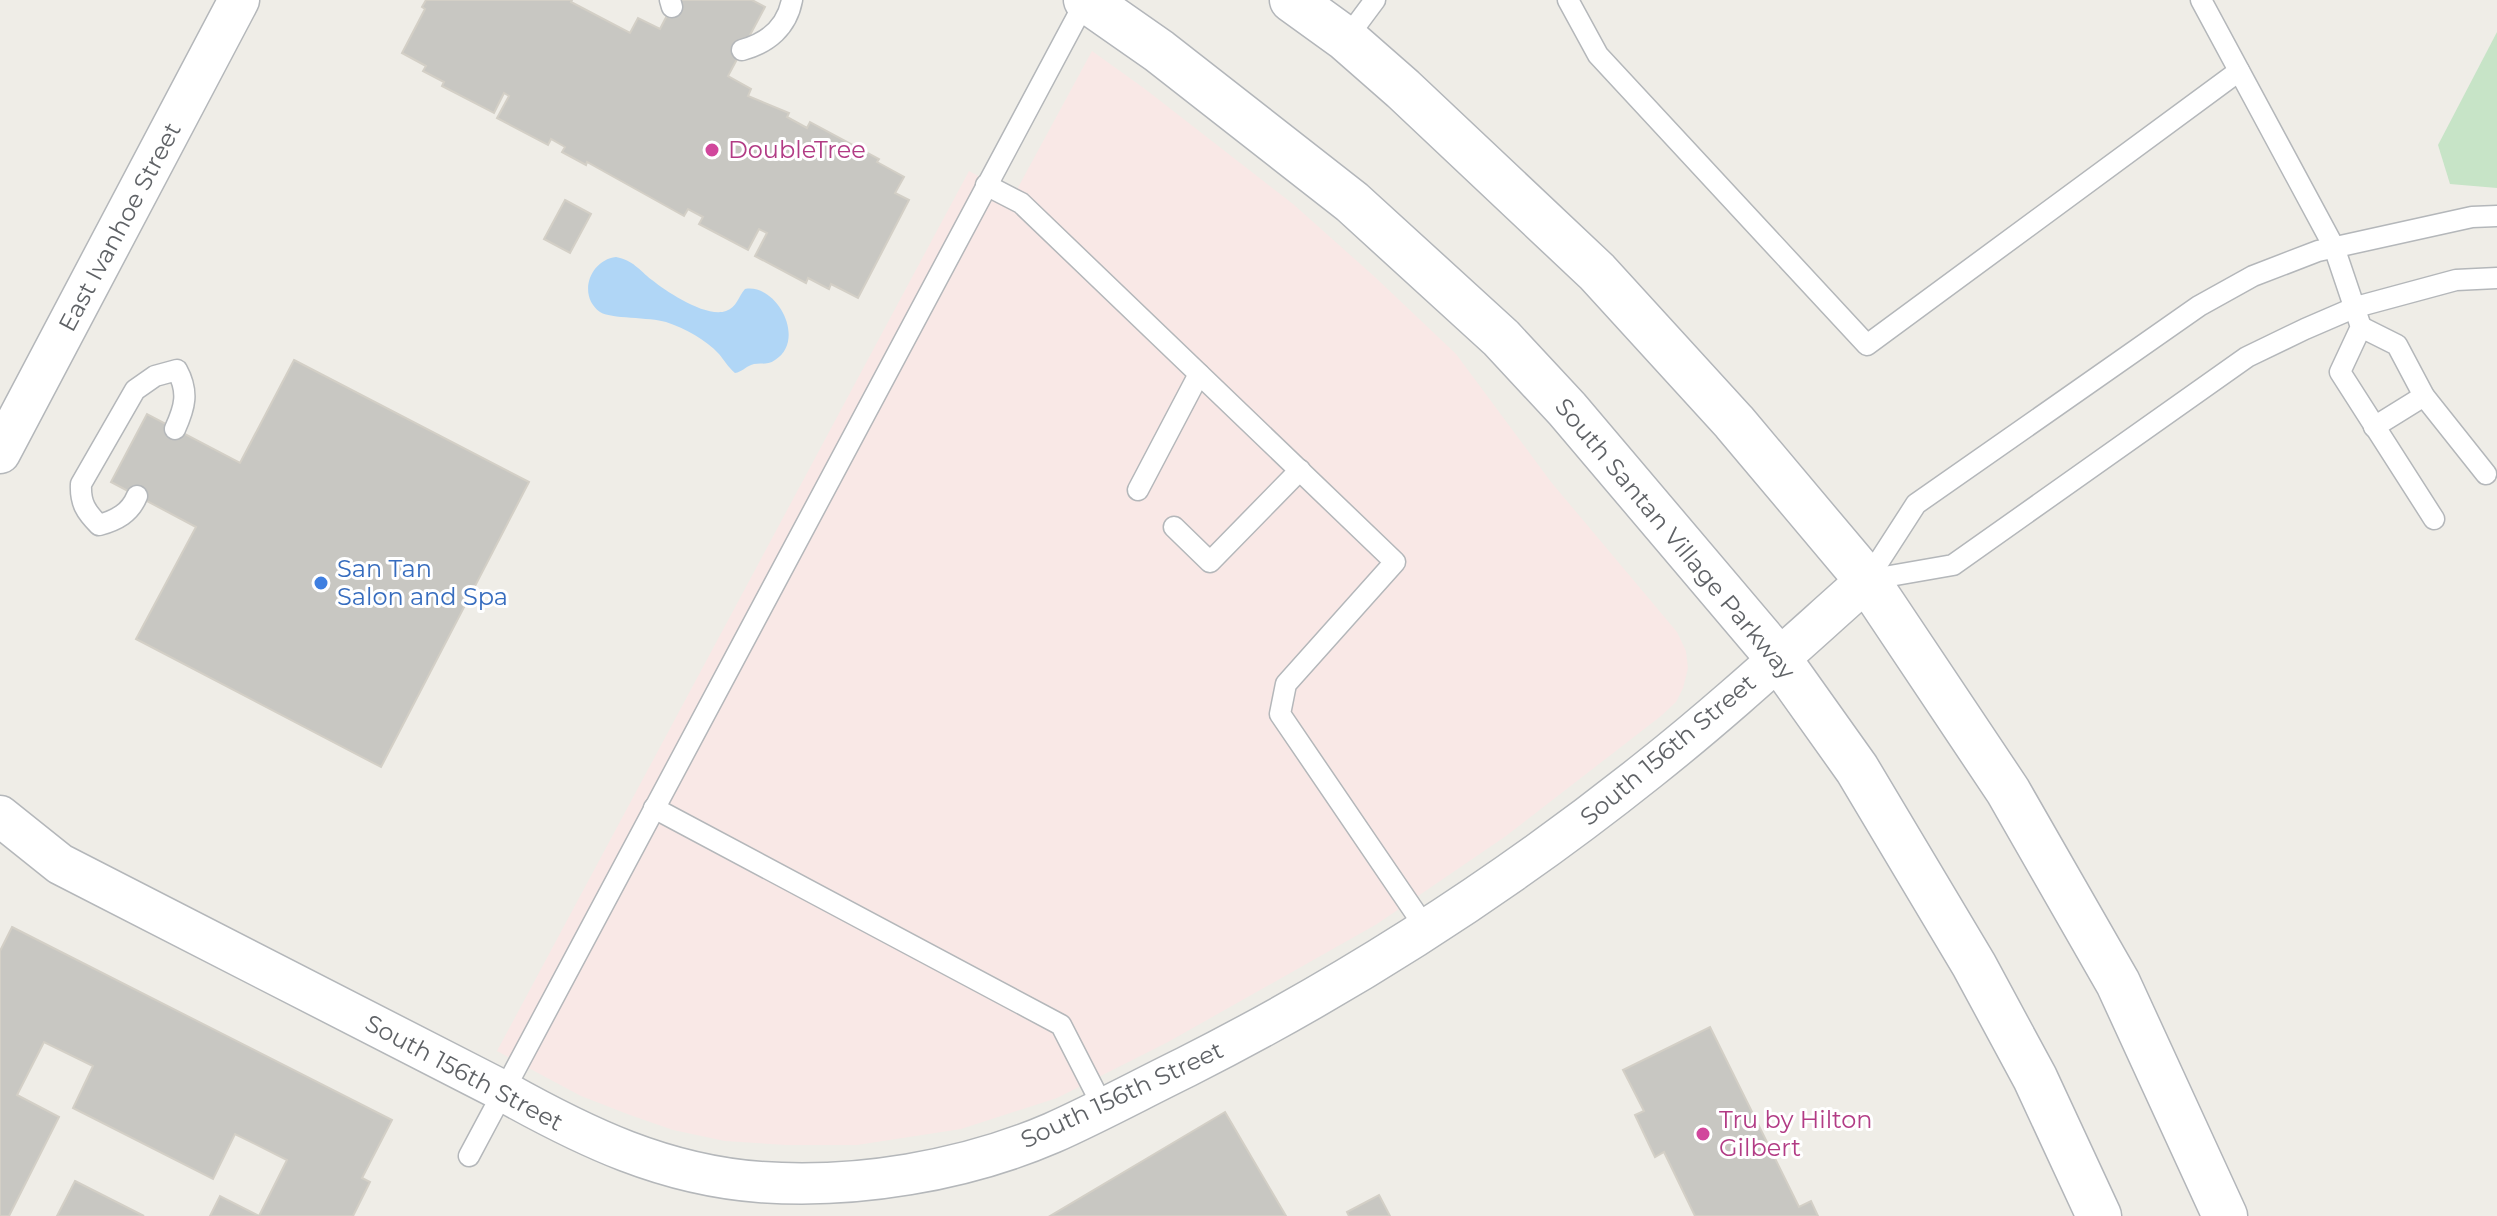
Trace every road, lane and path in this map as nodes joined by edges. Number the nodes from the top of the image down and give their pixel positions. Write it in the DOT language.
graph roads {
  1 [pos="239,0"];
  2 [pos="792,0"];
  3 [pos="1086,0"];
  4 [pos="1375,0"];
  5 [pos="1568,0"];
  6 [pos="2201,0"];
  7 [pos="1298,2"];
  8 [pos="1346,39"];
  9 [pos="742,50"];
  10 [pos="2239,71"];
  11 [pos="986,185"];
  12 [pos="2497,216"];
  13 [pos="2334,247"];
  14 [pos="2497,278"];
  15 [pos="2359,317"];
  16 [pos="1199,374"];
  17 [pos="2424,396"];
  18 [pos="2374,427"];
  19 [pos="175,429"];
  20 [pos="0,453"];
  21 [pos="1300,470"];
  22 [pos="2486,474"];
  23 [pos="1138,490"];
  24 [pos="137,496"];
  25 [pos="2434,519"];
  26 [pos="1174,527"];
  27 [pos="1867,580"];
  28 [pos="1778,658"];
  29 [pos="654,808"];
  30 [pos="0,816"];
  31 [pos="0,850"];
  32 [pos="60,864"];
  33 [pos="1427,930"];
  34 [pos="503,1091"];
  35 [pos="1103,1107"];
  36 [pos="469,1156"];
  37 [pos="2099,1216"];
  38 [pos="2225,1216"];
  1 -- 20 [label="street, East Ivanhoe Street"];
  2 -- 9 [label="lane"];
  3 -- 11 [label="lane"];
  3 -- 28 [label="main road, South Santan Village Parkway"];
  4 -- 8 [label="lane"];
  5 -- 10 [label="lane"];
  6 -- 10 [label="lane"];
  7 -- 8 [label="main road"];
  8 -- 27 [label="main road"];
  10 -- 13 [label="lane"];
  11 -- 16 [label="lane"];
  11 -- 29 [label="lane"];
  12 -- 13 [label="lane, South 156th Street"];
  13 -- 15 [label="lane"];
  13 -- 27 [label="lane, South 156th Street"];
  14 -- 15 [label="lane"];
  15 -- 17 [label="lane"];
  15 -- 18 [label="lane"];
  15 -- 27 [label="lane"];
  16 -- 21 [label="lane"];
  16 -- 23 [label="lane"];
  17 -- 18 [label="lane"];
  17 -- 22 [label="lane"];
  18 -- 25 [label="lane"];
  19 -- 24 [label="lane"];
  21 -- 26 [label="lane"];
  21 -- 33 [label="lane"];
  27 -- 28 [label="street, South 156th Street"];
  27 -- 38 [label="main road"];
  28 -- 33 [label="street, South 156th Street"];
  28 -- 37 [label="main road, South Santan Village Parkway"];
  29 -- 34 [label="lane"];
  29 -- 35 [label="lane"];
  30 -- 32 [label="street, South 156th Street"];
  31 -- 32 [label="street, South 156th Street"];
  32 -- 34 [label="street, South 156th Street"];
  33 -- 35 [label="street, South 156th Street"];
  34 -- 35 [label="street, South 156th Street"];
  34 -- 36 [label="lane"];
}
